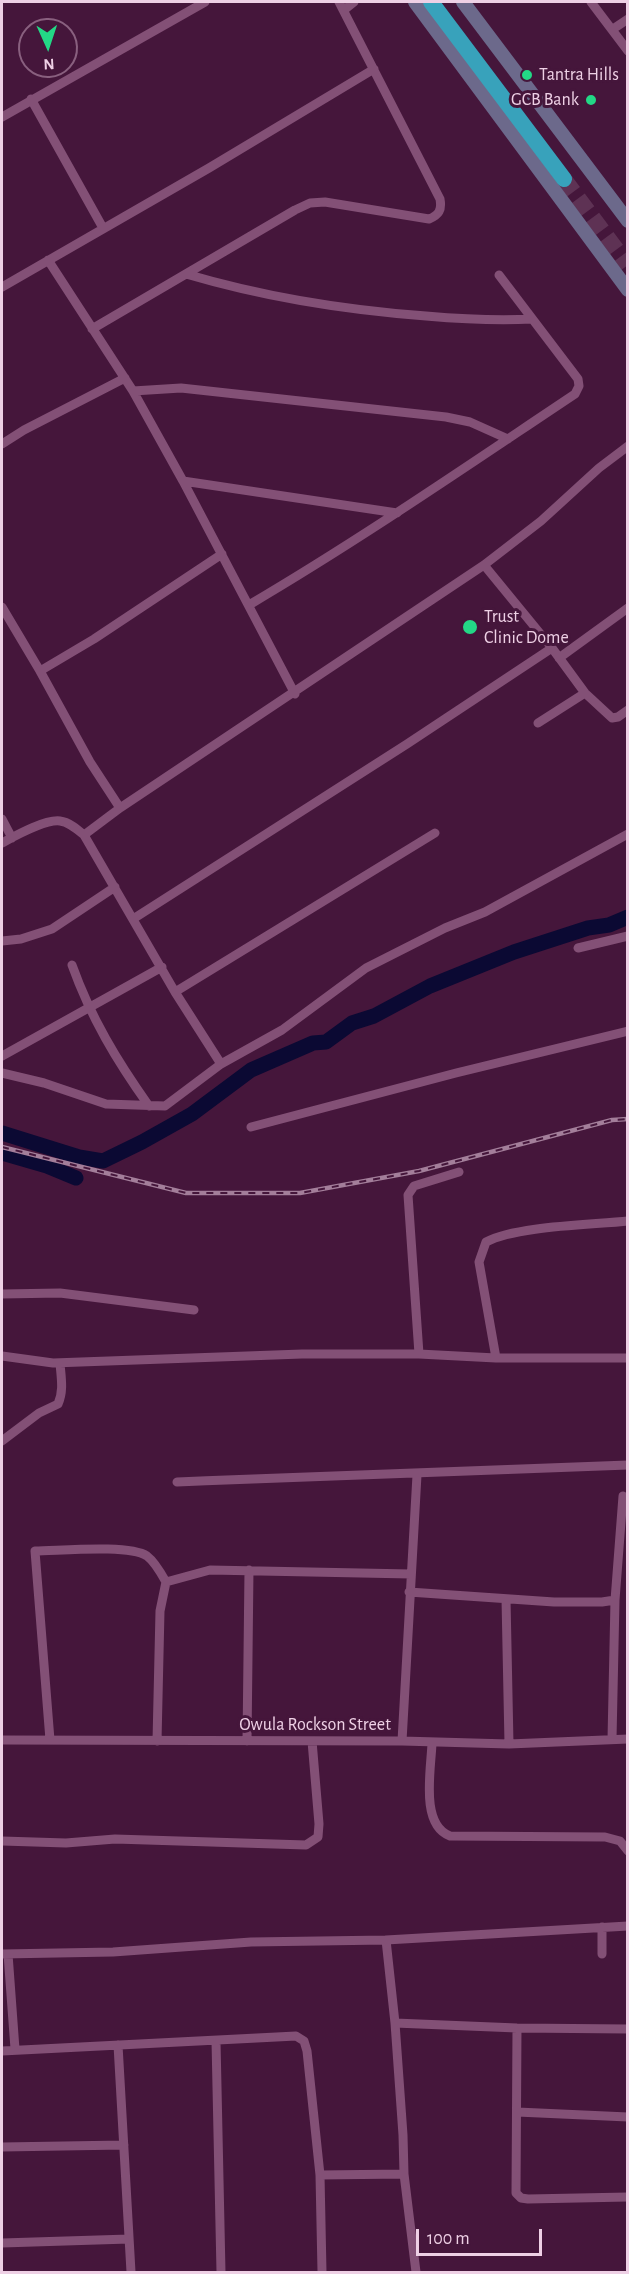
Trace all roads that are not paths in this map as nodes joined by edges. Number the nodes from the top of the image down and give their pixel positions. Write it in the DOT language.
graph roads {
  1 [pos="205,2"];
  2 [pos="339,2"];
  3 [pos="354,2"];
  4 [pos="415,2"];
  5 [pos="431,2"];
  6 [pos="445,2"];
  7 [pos="463,2"];
  8 [pos="591,2"];
  9 [pos="344,10"];
  10 [pos="627,19"];
  11 [pos="613,29"];
  12 [pos="627,51"];
  13 [pos="374,69"];
  14 [pos="31,99"];
  15 [pos="2,117"];
  16 [pos="627,221"];
  17 [pos="103,228"];
  18 [pos="48,260"];
  19 [pos="186,274"];
  20 [pos="499,275"];
  21 [pos="2,287"];
  22 [pos="627,290"];
  23 [pos="532,319"];
  24 [pos="92,329"];
  25 [pos="125,378"];
  26 [pos="133,391"];
  27 [pos="508,439"];
  28 [pos="2,444"];
  29 [pos="627,446"];
  30 [pos="183,481"];
  31 [pos="397,513"];
  32 [pos="222,554"];
  33 [pos="484,565"];
  34 [pos="249,605"];
  35 [pos="2,607"];
  36 [pos="627,608"];
  37 [pos="552,648"];
  38 [pos="560,658"];
  39 [pos="40,671"];
  40 [pos="295,693"];
  41 [pos="585,693"];
  42 [pos="627,710"];
  43 [pos="538,723"];
  44 [pos="120,808"];
  45 [pos="2,819"];
  46 [pos="435,833"];
  47 [pos="627,834"];
  48 [pos="84,835"];
  49 [pos="12,838"];
  50 [pos="2,843"];
  51 [pos="115,887"];
  52 [pos="133,919"];
  53 [pos="627,936"];
  54 [pos="2,941"];
  55 [pos="578,948"];
  56 [pos="72,965"];
  57 [pos="162,967"];
  58 [pos="175,992"];
  59 [pos="88,1008"];
  60 [pos="627,1031"];
  61 [pos="2,1056"];
  62 [pos="221,1064"];
  63 [pos="2,1073"];
  64 [pos="149,1106"];
  65 [pos="251,1127"];
  66 [pos="459,1172"];
  67 [pos="627,1221"];
  68 [pos="2,1294"];
  69 [pos="194,1310"];
  70 [pos="419,1354"];
  71 [pos="2,1356"];
  72 [pos="496,1358"];
  73 [pos="627,1358"];
  74 [pos="60,1363"];
  75 [pos="2,1441"];
  76 [pos="627,1465"];
  77 [pos="417,1475"];
  78 [pos="177,1482"];
  79 [pos="624,1496"];
  80 [pos="249,1570"];
  81 [pos="411,1574"];
  82 [pos="166,1582"];
  83 [pos="409,1592"];
  84 [pos="506,1599"];
  85 [pos="615,1600"];
  86 [pos="612,1739"];
  87 [pos="627,1739"];
  88 [pos="2,1740"];
  89 [pos="51,1740"];
  90 [pos="157,1741"];
  91 [pos="248,1741"];
  92 [pos="312,1741"];
  93 [pos="402,1741"];
  94 [pos="432,1743"];
  95 [pos="509,1744"];
  96 [pos="2,1841"];
  97 [pos="627,1851"];
  98 [pos="627,1926"];
  99 [pos="602,1927"];
  100 [pos="386,1940"];
  101 [pos="5,1954"];
  102 [pos="602,1954"];
  103 [pos="395,2023"];
  104 [pos="517,2028"];
  105 [pos="627,2029"];
  106 [pos="216,2041"];
  107 [pos="118,2045"];
  108 [pos="15,2049"];
  109 [pos="2,2051"];
  110 [pos="518,2112"];
  111 [pos="627,2117"];
  112 [pos="124,2145"];
  113 [pos="2,2147"];
  114 [pos="404,2174"];
  115 [pos="320,2175"];
  116 [pos="627,2197"];
  117 [pos="129,2239"];
  118 [pos="2,2243"];
  119 [pos="131,2272"];
  120 [pos="221,2272"];
  121 [pos="322,2272"];
  122 [pos="416,2272"];
  1 -- 14 [label="street"];
  2 -- 9 [label="street"];
  3 -- 9 [label="street"];
  4 -- 22 [label="main road"];
  5 -- 6 [label="highway"];
  7 -- 16 [label="main road"];
  8 -- 11 [label="street"];
  9 -- 13 [label="street"];
  10 -- 11 [label="street"];
  11 -- 12 [label="street"];
  13 -- 17 [label="street"];
  13 -- 19 [label="street"];
  14 -- 15 [label="street"];
  14 -- 17 [label="street"];
  17 -- 18 [label="street"];
  18 -- 21 [label="street"];
  18 -- 24 [label="street"];
  19 -- 23 [label="street"];
  19 -- 24 [label="street"];
  20 -- 23 [label="street"];
  23 -- 27 [label="street"];
  24 -- 25 [label="street"];
  25 -- 26 [label="street"];
  25 -- 28 [label="street"];
  26 -- 27 [label="street"];
  26 -- 30 [label="street"];
  27 -- 31 [label="street"];
  29 -- 33 [label="street"];
  30 -- 31 [label="street"];
  30 -- 32 [label="street"];
  31 -- 34 [label="street"];
  32 -- 34 [label="street"];
  32 -- 39 [label="street"];
  33 -- 37 [label="street"];
  33 -- 40 [label="street"];
  34 -- 40 [label="street"];
  35 -- 39 [label="street"];
  36 -- 38 [label="street"];
  37 -- 38 [label="street"];
  37 -- 52 [label="street"];
  38 -- 41 [label="street"];
  39 -- 44 [label="street"];
  40 -- 44 [label="street"];
  41 -- 42 [label="street"];
  41 -- 43 [label="street"];
  44 -- 48 [label="street"];
  45 -- 49 [label="street"];
  46 -- 58 [label="street"];
  47 -- 62 [label="street"];
  48 -- 49 [label="street"];
  48 -- 51 [label="street"];
  49 -- 50 [label="street"];
  51 -- 52 [label="street"];
  51 -- 54 [label="street"];
  52 -- 57 [label="street"];
  53 -- 55 [label="street"];
  56 -- 59 [label="street"];
  57 -- 58 [label="street"];
  57 -- 59 [label="street"];
  58 -- 62 [label="street"];
  59 -- 61 [label="street"];
  59 -- 64 [label="street"];
  60 -- 65 [label="street"];
  62 -- 64 [label="street"];
  63 -- 64 [label="street"];
  66 -- 70 [label="street"];
  67 -- 72 [label="street"];
  68 -- 69 [label="street"];
  70 -- 72 [label="street"];
  70 -- 74 [label="street"];
  71 -- 74 [label="street"];
  72 -- 73 [label="street"];
  74 -- 75 [label="street"];
  76 -- 77 [label="street"];
  77 -- 78 [label="street"];
  77 -- 81 [label="street"];
  79 -- 85 [label="street"];
  80 -- 81 [label="street"];
  80 -- 82 [label="street"];
  80 -- 91 [label="street"];
  81 -- 83 [label="street"];
  82 -- 89 [label="street"];
  82 -- 90 [label="street"];
  83 -- 84 [label="street"];
  83 -- 93 [label="street"];
  84 -- 85 [label="street"];
  84 -- 95 [label="street"];
  85 -- 86 [label="street"];
  86 -- 87 [label="street, Owula Rockson Street"];
  86 -- 95 [label="street, Owula Rockson Street"];
  88 -- 89 [label="street, Owula Rockson Street"];
  89 -- 90 [label="street, Owula Rockson Street"];
  90 -- 91 [label="street, Owula Rockson Street"];
  91 -- 92 [label="street, Owula Rockson Street"];
  92 -- 93 [label="street, Owula Rockson Street"];
  92 -- 96 [label="street"];
  93 -- 94 [label="street, Owula Rockson Street"];
  94 -- 95 [label="street, Owula Rockson Street"];
  94 -- 97 [label="street"];
  98 -- 99 [label="street"];
  99 -- 100 [label="street"];
  99 -- 102 [label="street"];
  100 -- 101 [label="street"];
  100 -- 103 [label="street"];
  101 -- 108 [label="street"];
  103 -- 104 [label="street"];
  103 -- 114 [label="street"];
  104 -- 105 [label="street"];
  104 -- 110 [label="street"];
  106 -- 107 [label="street"];
  106 -- 115 [label="street"];
  106 -- 120 [label="street"];
  107 -- 108 [label="street"];
  107 -- 112 [label="street"];
  108 -- 109 [label="street"];
  110 -- 111 [label="street"];
  110 -- 116 [label="street"];
  112 -- 113 [label="street"];
  112 -- 117 [label="street"];
  114 -- 115 [label="street"];
  114 -- 122 [label="street"];
  115 -- 121 [label="street"];
  117 -- 118 [label="street"];
  117 -- 119 [label="street"];
}
